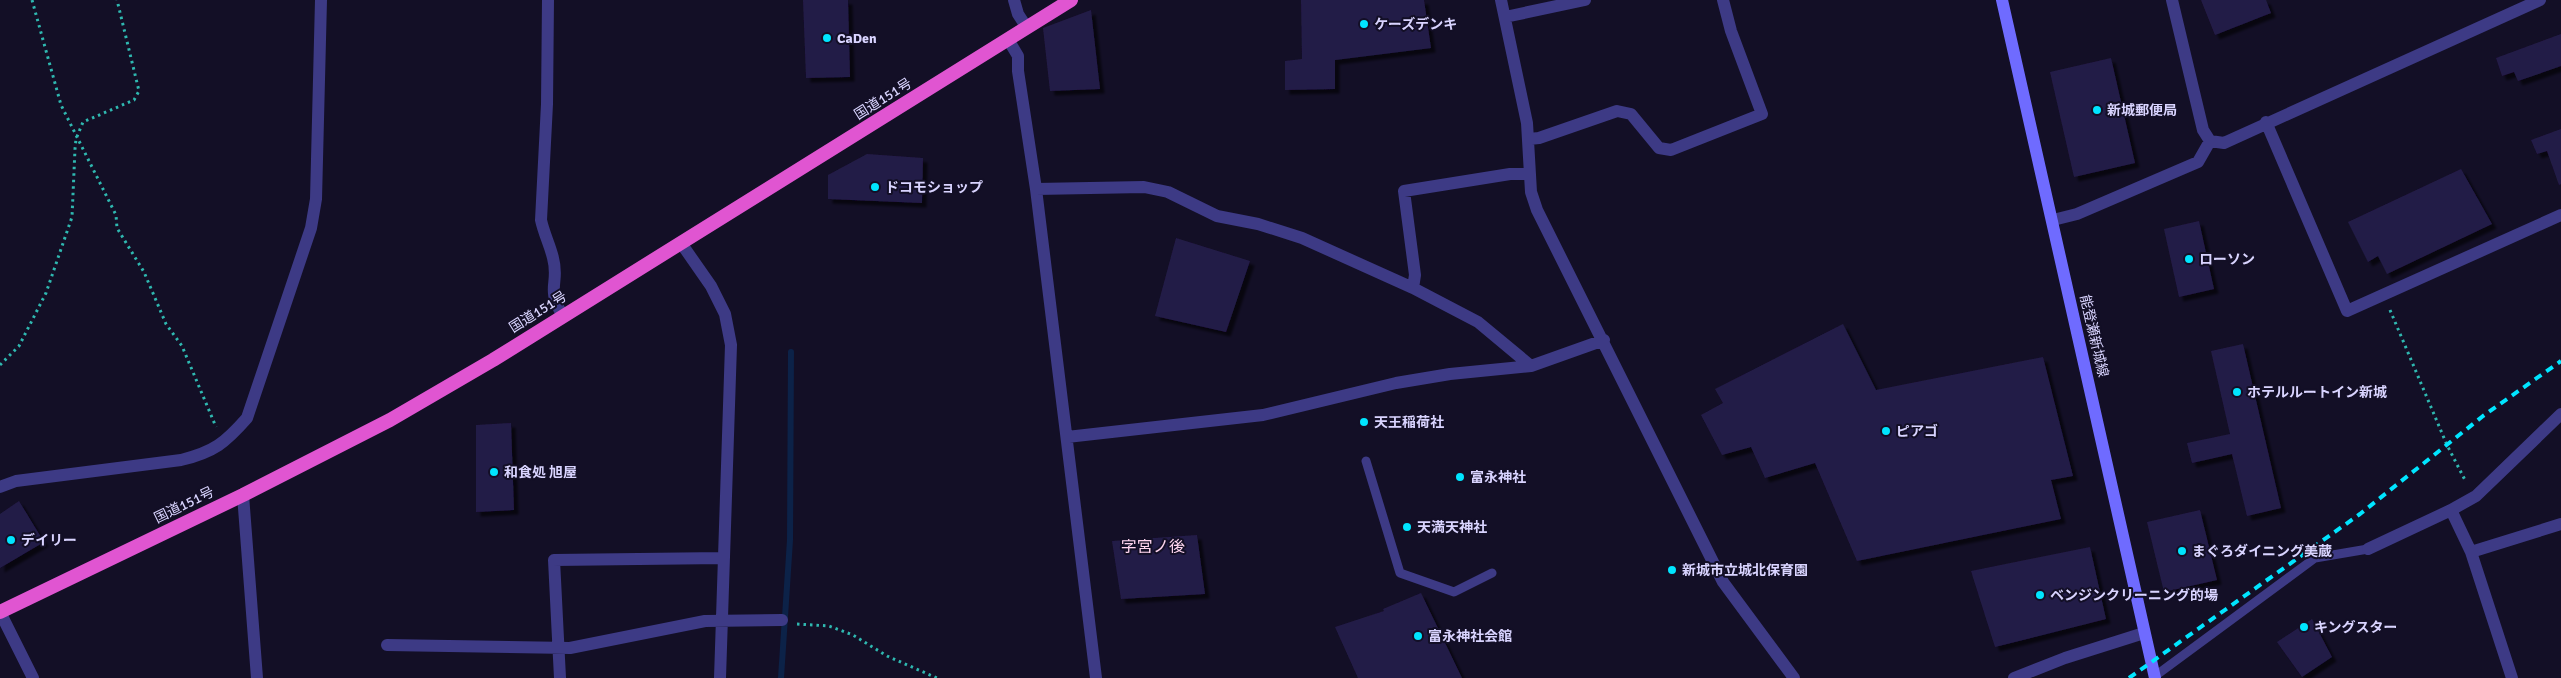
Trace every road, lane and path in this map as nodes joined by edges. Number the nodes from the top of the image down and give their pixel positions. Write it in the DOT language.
graph roads {
  1 [pos="32,0"];
  2 [pos="116,0"];
  3 [pos="321,0"];
  4 [pos="548,0"];
  5 [pos="1014,0"];
  6 [pos="1071,0"];
  7 [pos="1501,0"];
  8 [pos="1585,0"];
  9 [pos="1723,0"];
  10 [pos="2002,0"];
  11 [pos="2172,0"];
  12 [pos="2540,0"];
  13 [pos="1505,18"];
  14 [pos="1027,28"];
  15 [pos="1009,40"];
  16 [pos="2266,122"];
  17 [pos="76,139"];
  18 [pos="1529,139"];
  19 [pos="2210,141"];
  20 [pos="1530,174"];
  21 [pos="1036,189"];
  22 [pos="2561,215"];
  23 [pos="2053,220"];
  24 [pos="682,243"];
  25 [pos="1412,288"];
  26 [pos="2382,293"];
  27 [pos="563,316"];
  28 [pos="1604,340"];
  29 [pos="0,365"];
  30 [pos="1531,366"];
  31 [pos="2561,414"];
  32 [pos="1067,437"];
  33 [pos="226,442"];
  34 [pos="1366,461"];
  35 [pos="0,487"];
  36 [pos="243,495"];
  37 [pos="2476,496"];
  38 [pos="2451,510"];
  39 [pos="2561,524"];
  40 [pos="2368,549"];
  41 [pos="2471,552"];
  42 [pos="723,558"];
  43 [pos="1492,573"];
  44 [pos="0,612"];
  45 [pos="721,620"];
  46 [pos="787,621"];
  47 [pos="2144,633"];
  48 [pos="387,645"];
  49 [pos="559,649"];
  50 [pos="33,678"];
  51 [pos="257,678"];
  52 [pos="560,678"];
  53 [pos="720,678"];
  54 [pos="937,678"];
  55 [pos="1096,678"];
  56 [pos="1794,678"];
  57 [pos="2014,678"];
  58 [pos="2154,678"];
  59 [pos="2512,678"];
  1 -- 17 [label="path"];
  2 -- 17 [label="path"];
  3 -- 33 [label="street"];
  4 -- 27 [label="street"];
  5 -- 14 [label="street"];
  6 -- 14 [label="highway, 国道151号"];
  7 -- 13 [label="street"];
  8 -- 13 [label="street"];
  9 -- 18 [label="street"];
  10 -- 23 [label="main road, 能登瀬新城線"];
  11 -- 19 [label="street"];
  12 -- 16 [label="street"];
  13 -- 18 [label="street"];
  14 -- 15 [label="highway, 国道151号"];
  15 -- 21 [label="street"];
  15 -- 24 [label="highway, 国道151号"];
  16 -- 19 [label="street"];
  16 -- 26 [label="street"];
  17 -- 29 [label="path"];
  17 -- 33 [label="path"];
  18 -- 20 [label="street"];
  19 -- 23 [label="street"];
  20 -- 25 [label="street"];
  20 -- 28 [label="street"];
  21 -- 25 [label="street"];
  21 -- 32 [label="street"];
  22 -- 26 [label="street"];
  23 -- 47 [label="main road, 能登瀬新城線"];
  24 -- 27 [label="highway, 国道151号"];
  24 -- 42 [label="street"];
  25 -- 30 [label="street"];
  26 -- 37 [label="path"];
  27 -- 36 [label="highway, 国道151号"];
  28 -- 30 [label="street"];
  28 -- 56 [label="street"];
  30 -- 32 [label="street"];
  31 -- 37 [label="street"];
  32 -- 55 [label="street"];
  33 -- 35 [label="street"];
  34 -- 43 [label="lane"];
  36 -- 44 [label="highway, 国道151号"];
  36 -- 51 [label="street"];
  37 -- 38 [label="street"];
  38 -- 40 [label="street"];
  38 -- 41 [label="street"];
  39 -- 41 [label="street"];
  40 -- 58 [label="lane"];
  41 -- 59 [label="street"];
  42 -- 45 [label="street"];
  42 -- 49 [label="street"];
  44 -- 50 [label="street"];
  45 -- 46 [label="street"];
  45 -- 49 [label="street"];
  45 -- 53 [label="street"];
  46 -- 54 [label="path"];
  47 -- 57 [label="street"];
  47 -- 58 [label="main road, 能登瀬新城線"];
  48 -- 49 [label="street"];
  49 -- 52 [label="street"];
}
